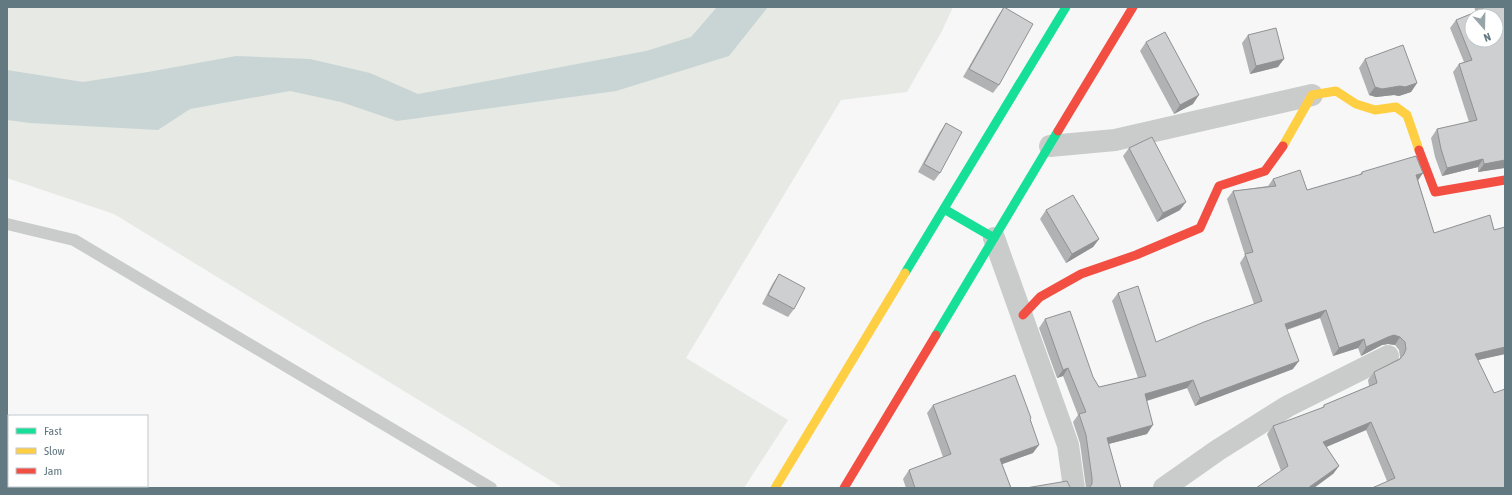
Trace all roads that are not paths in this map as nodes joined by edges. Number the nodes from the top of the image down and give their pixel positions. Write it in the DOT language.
graph roads {
  1 [pos="1066,7"];
  2 [pos="1133,7"];
  3 [pos="1312,95"];
  4 [pos="1050,146"];
  5 [pos="1505,180"];
  6 [pos="944,209"];
  7 [pos="7,224"];
  8 [pos="994,238"];
  9 [pos="1023,315"];
  10 [pos="1388,356"];
  11 [pos="491,488"];
  12 [pos="775,488"];
  13 [pos="844,488"];
  14 [pos="1074,488"];
  15 [pos="1164,488"];
  1 -- 6 [label="street"];
  2 -- 4 [label="street"];
  3 -- 4 [label="street"];
  3 -- 5 [label="street"];
  3 -- 9 [label="street"];
  4 -- 8 [label="street"];
  6 -- 8 [label="street"];
  6 -- 12 [label="street"];
  7 -- 11 [label="lane"];
  8 -- 9 [label="street"];
  8 -- 13 [label="street"];
  9 -- 14 [label="street"];
  10 -- 15 [label="street"];
}
